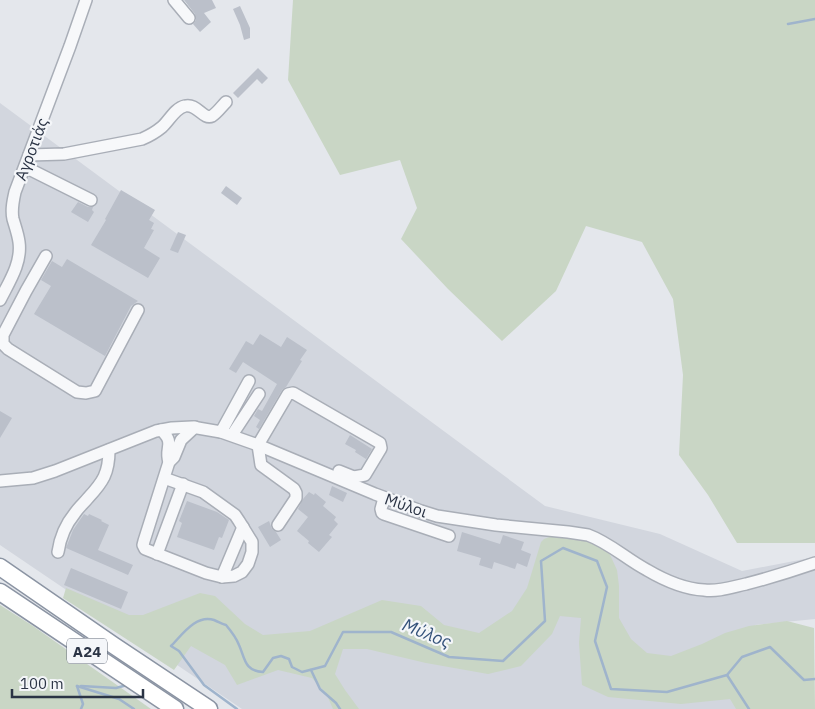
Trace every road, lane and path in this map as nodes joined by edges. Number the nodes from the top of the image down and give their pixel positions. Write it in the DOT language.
graph roads {
  1 [pos="86,0"];
  2 [pos="174,0"];
  3 [pos="188,18"];
  4 [pos="226,102"];
  5 [pos="29,155"];
  6 [pos="25,167"];
  7 [pos="91,200"];
  8 [pos="46,256"];
  9 [pos="9,282"];
  10 [pos="26,292"];
  11 [pos="0,300"];
  12 [pos="138,310"];
  13 [pos="249,381"];
  14 [pos="259,394"];
  15 [pos="195,427"];
  16 [pos="161,430"];
  17 [pos="226,433"];
  18 [pos="260,442"];
  19 [pos="109,450"];
  20 [pos="170,462"];
  21 [pos="164,478"];
  22 [pos="0,481"];
  23 [pos="183,484"];
  24 [pos="384,498"];
  25 [pos="278,525"];
  26 [pos="243,526"];
  27 [pos="449,536"];
  28 [pos="58,552"];
  29 [pos="157,554"];
  30 [pos="815,563"];
  31 [pos="0,567"];
  32 [pos="222,577"];
  33 [pos="0,592"];
  34 [pos="175,709"];
  35 [pos="209,709"];
  1 -- 5 [label="street, Αγροτιάς"];
  2 -- 3 [label="street"];
  4 -- 5 [label="street"];
  5 -- 6 [label="street, Αγροτιάς"];
  6 -- 7 [label="street"];
  6 -- 9 [label="street, Αγροτιάς"];
  8 -- 10 [label="street"];
  9 -- 10 [label="street"];
  9 -- 11 [label="street, Αγροτιάς"];
  10 -- 12 [label="street"];
  13 -- 17 [label="street"];
  14 -- 17 [label="street"];
  15 -- 16 [label="street, Μύλοι"];
  15 -- 17 [label="street, Μύλοι"];
  15 -- 20 [label="street"];
  16 -- 19 [label="street, Μύλοι"];
  16 -- 20 [label="street"];
  17 -- 18 [label="street, Μύλοι"];
  18 -- 18 [label="street"];
  18 -- 24 [label="street, Μύλοι"];
  18 -- 25 [label="street"];
  19 -- 22 [label="street, Μύλοι"];
  19 -- 28 [label="street"];
  20 -- 21 [label="street"];
  21 -- 23 [label="street"];
  21 -- 29 [label="street"];
  23 -- 26 [label="street"];
  23 -- 29 [label="street"];
  24 -- 27 [label="street"];
  24 -- 30 [label="street, Μύλοι"];
  26 -- 32 [label="street"];
  26 -- 32 [label="street"];
  29 -- 32 [label="street"];
  31 -- 35 [label="highway, Α24"];
  33 -- 34 [label="highway, Α24"];
}
